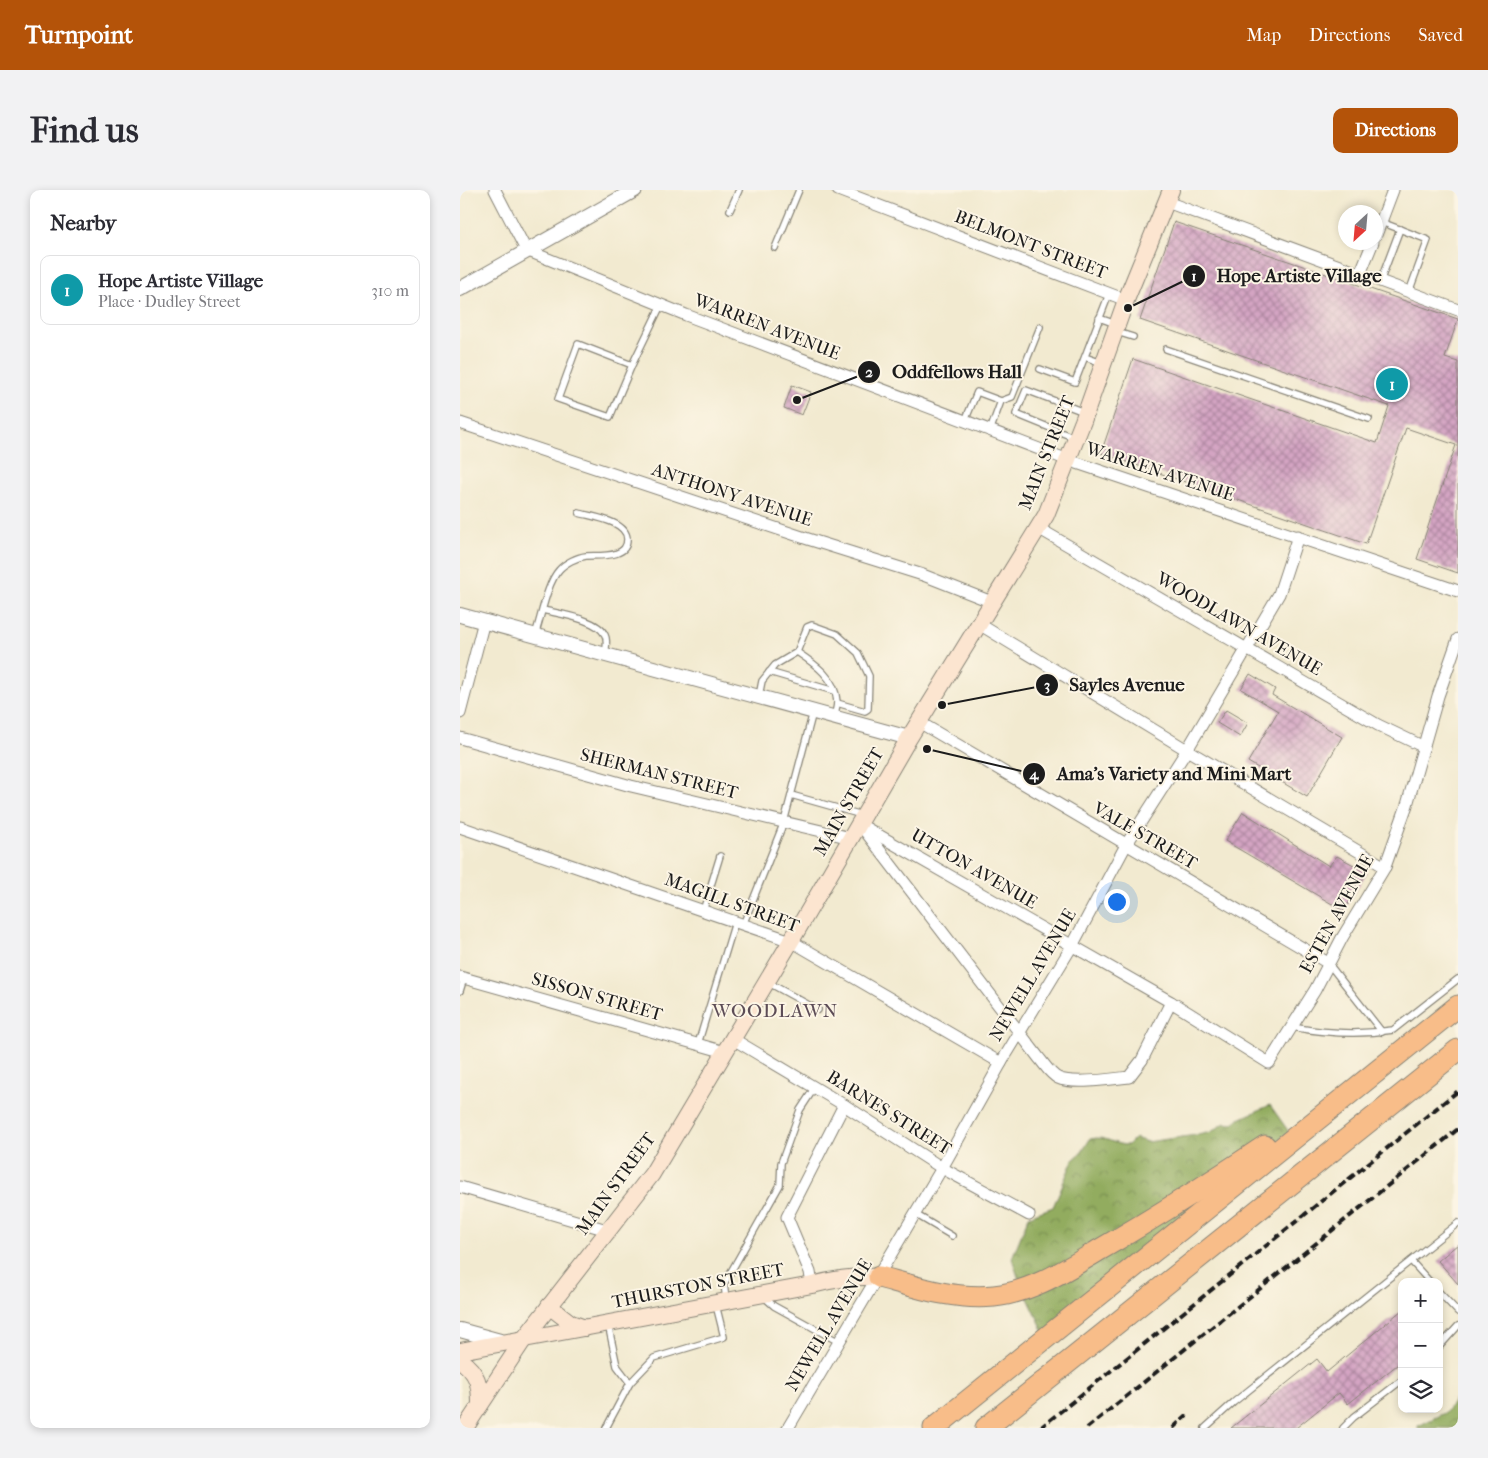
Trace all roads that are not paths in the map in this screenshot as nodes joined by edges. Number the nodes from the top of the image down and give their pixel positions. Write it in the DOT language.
graph roads {
  1 [pos="495,190"];
  2 [pos="635,190"];
  3 [pos="739,190"];
  4 [pos="799,190"];
  5 [pos="838,190"];
  6 [pos="1393,190"];
  7 [pos="1169,196"];
  8 [pos="730,210"];
  9 [pos="1383,217"];
  10 [pos="1383,223"];
  11 [pos="1400,229"];
  12 [pos="775,248"];
  13 [pos="526,250"];
  14 [pos="1369,250"];
  15 [pos="1360,274"];
  16 [pos="1380,282"];
  17 [pos="460,289"];
  18 [pos="1409,292"];
  19 [pos="1108,294"];
  20 [pos="1126,300"];
  21 [pos="661,305"];
  22 [pos="1458,310"];
  23 [pos="1099,318"];
  24 [pos="1040,327"];
  25 [pos="1116,328"];
  26 [pos="1133,337"];
  27 [pos="1166,349"];
  28 [pos="1085,357"];
  29 [pos="1103,364"];
  30 [pos="632,365"];
  31 [pos="1040,369"];
  32 [pos="1001,401"];
  33 [pos="1086,413"];
  34 [pos="1369,419"];
  35 [pos="965,421"];
  36 [pos="460,423"];
  37 [pos="990,431"];
  38 [pos="1076,439"];
  39 [pos="1068,460"];
  40 [pos="579,513"];
  41 [pos="1038,528"];
  42 [pos="1298,536"];
  43 [pos="1458,591"];
  44 [pos="992,602"];
  45 [pos="543,610"];
  46 [pos="460,615"];
  47 [pos="484,621"];
  48 [pos="979,624"];
  49 [pos="535,635"];
  50 [pos="1458,639"];
  51 [pos="1245,649"];
  52 [pos="797,652"];
  53 [pos="604,654"];
  54 [pos="769,672"];
  55 [pos="834,691"];
  56 [pos="758,697"];
  57 [pos="837,703"];
  58 [pos="813,712"];
  59 [pos="460,713"];
  60 [pos="834,718"];
  61 [pos="919,722"];
  62 [pos="460,738"];
  63 [pos="909,738"];
  64 [pos="1424,747"];
  65 [pos="1187,750"];
  66 [pos="791,795"];
  67 [pos="862,820"];
  68 [pos="784,822"];
  69 [pos="460,827"];
  70 [pos="851,838"];
  71 [pos="1126,845"];
  72 [pos="720,856"];
  73 [pos="1385,867"];
  74 [pos="703,911"];
  75 [pos="739,923"];
  76 [pos="791,941"];
  77 [pos="1072,946"];
  78 [pos="1328,963"];
  79 [pos="462,978"];
  80 [pos="1458,979"];
  81 [pos="767,982"];
  82 [pos="460,991"];
  83 [pos="1171,1002"];
  84 [pos="1458,1006"];
  85 [pos="818,1010"];
  86 [pos="1292,1027"];
  87 [pos="1019,1032"];
  88 [pos="1382,1032"];
  89 [pos="1226,1036"];
  90 [pos="698,1044"];
  91 [pos="729,1045"];
  92 [pos="1458,1050"];
  93 [pos="1001,1063"];
  94 [pos="1387,1064"];
  95 [pos="815,1087"];
  96 [pos="844,1105"];
  97 [pos="942,1168"];
  98 [pos="460,1187"];
  99 [pos="915,1214"];
  100 [pos="1029,1215"];
  101 [pos="1458,1224"];
  102 [pos="608,1230"];
  103 [pos="952,1236"];
  104 [pos="1410,1261"];
  105 [pos="879,1277"];
  106 [pos="1426,1278"];
  107 [pos="812,1285"];
  108 [pos="762,1294"];
  109 [pos="1443,1296"];
  110 [pos="721,1302"];
  111 [pos="549,1306"];
  112 [pos="1458,1312"];
  113 [pos="608,1323"];
  114 [pos="1458,1326"];
  115 [pos="585,1328"];
  116 [pos="460,1330"];
  117 [pos="524,1340"];
  118 [pos="504,1342"];
  119 [pos="839,1342"];
  120 [pos="1443,1343"];
  121 [pos="460,1351"];
  122 [pos="460,1360"];
  123 [pos="630,1383"];
  124 [pos="1398,1383"];
  125 [pos="480,1405"];
  126 [pos="465,1428"];
  127 [pos="606,1428"];
  128 [pos="788,1428"];
  129 [pos="934,1428"];
  130 [pos="986,1428"];
  131 [pos="1205,1428"];
  132 [pos="1343,1428"];
  1 -- 13 [label="street"];
  2 -- 13 [label="street"];
  3 -- 8 [label="lane"];
  4 -- 12 [label="lane"];
  5 -- 19 [label="street, BELMONT STREET"];
  6 -- 9 [label="street"];
  7 -- 15 [label="street"];
  7 -- 20 [label="main road, MAIN STREET"];
  10 -- 11 [label="lane"];
  11 -- 16 [label="lane"];
  11 -- 18 [label="lane"];
  13 -- 17 [label="street"];
  13 -- 21 [label="street, WARREN AVENUE"];
  14 -- 15 [label="street"];
  15 -- 16 [label="street"];
  16 -- 18 [label="street"];
  18 -- 22 [label="street"];
  19 -- 20 [label="street, BELMONT STREET"];
  19 -- 23 [label="lane"];
  20 -- 25 [label="main road, MAIN STREET"];
  21 -- 30 [label="lane"];
  21 -- 35 [label="street, WARREN AVENUE"];
  23 -- 25 [label="lane"];
  23 -- 28 [label="lane"];
  24 -- 32 [label="lane"];
  25 -- 26 [label="lane"];
  25 -- 29 [label="main road, MAIN STREET"];
  27 -- 34 [label="lane"];
  28 -- 29 [label="lane"];
  28 -- 31 [label="lane"];
  29 -- 33 [label="main road, MAIN STREET"];
  30 -- 30 [label="lane"];
  32 -- 35 [label="lane"];
  32 -- 37 [label="lane"];
  33 -- 38 [label="main road, MAIN STREET"];
  33 -- 38 [label="lane"];
  35 -- 37 [label="street, WARREN AVENUE"];
  36 -- 44 [label="street, ANTHONY AVENUE"];
  37 -- 39 [label="street, WARREN AVENUE"];
  38 -- 39 [label="main road, MAIN STREET"];
  39 -- 41 [label="main road, MAIN STREET"];
  39 -- 42 [label="street, WARREN AVENUE"];
  40 -- 45 [label="lane"];
  41 -- 44 [label="main road, MAIN STREET"];
  41 -- 51 [label="street, WOODLAWN AVENUE"];
  42 -- 43 [label="street, WARREN AVENUE"];
  42 -- 51 [label="street, NEWELL AVENUE"];
  44 -- 48 [label="main road, MAIN STREET"];
  45 -- 49 [label="lane"];
  45 -- 53 [label="lane"];
  46 -- 47 [label="street"];
  47 -- 49 [label="street"];
  47 -- 59 [label="street"];
  48 -- 61 [label="main road, MAIN STREET"];
  48 -- 65 [label="street"];
  49 -- 53 [label="street"];
  50 -- 64 [label="street, ESTEN AVENUE"];
  51 -- 64 [label="street, WOODLAWN AVENUE"];
  51 -- 65 [label="street, NEWELL AVENUE"];
  52 -- 54 [label="lane"];
  52 -- 55 [label="lane"];
  52 -- 57 [label="lane"];
  53 -- 56 [label="street"];
  54 -- 55 [label="lane"];
  54 -- 56 [label="lane"];
  55 -- 57 [label="lane"];
  56 -- 58 [label="street"];
  57 -- 60 [label="lane"];
  58 -- 60 [label="street"];
  58 -- 66 [label="lane"];
  60 -- 63 [label="street"];
  61 -- 63 [label="main road, MAIN STREET"];
  61 -- 71 [label="street, VALE STREET"];
  62 -- 68 [label="street, SHERMAN STREET"];
  63 -- 67 [label="main road, MAIN STREET"];
  64 -- 73 [label="street, ESTEN AVENUE"];
  65 -- 71 [label="street, NEWELL AVENUE"];
  65 -- 73 [label="street"];
  66 -- 67 [label="lane"];
  66 -- 68 [label="lane"];
  67 -- 70 [label="main road, MAIN STREET"];
  67 -- 77 [label="street, UTTON AVENUE"];
  67 -- 87 [label="street"];
  68 -- 70 [label="street, SHERMAN STREET"];
  68 -- 75 [label="lane"];
  69 -- 74 [label="street, MAGILL STREET"];
  70 -- 76 [label="main road, MAIN STREET"];
  71 -- 77 [label="street, NEWELL AVENUE"];
  71 -- 78 [label="street, VALE STREET"];
  72 -- 74 [label="lane"];
  73 -- 78 [label="street, ESTEN AVENUE"];
  74 -- 75 [label="street, MAGILL STREET"];
  75 -- 76 [label="street, MAGILL STREET"];
  75 -- 90 [label="lane"];
  76 -- 81 [label="main road, MAIN STREET"];
  76 -- 93 [label="street, MAGILL STREET"];
  77 -- 83 [label="street, UTTON AVENUE"];
  77 -- 87 [label="street, NEWELL AVENUE"];
  78 -- 86 [label="street, ESTEN AVENUE"];
  78 -- 88 [label="lane"];
  79 -- 82 [label="lane"];
  79 -- 90 [label="street, SISSON STREET"];
  80 -- 88 [label="lane"];
  81 -- 85 [label="lane"];
  81 -- 91 [label="main road, MAIN STREET"];
  83 -- 87 [label="street"];
  83 -- 89 [label="street, UTTON AVENUE"];
  84 -- 94 [label="highway"];
  86 -- 88 [label="lane"];
  86 -- 89 [label="street, ESTEN AVENUE"];
  87 -- 93 [label="street, NEWELL AVENUE"];
  90 -- 91 [label="street, SISSON STREET"];
  91 -- 95 [label="street, BARNES STREET"];
  91 -- 102 [label="main road, MAIN STREET"];
  92 -- 130 [label="highway"];
  93 -- 97 [label="street, NEWELL AVENUE"];
  94 -- 105 [label="highway"];
  94 -- 129 [label="highway"];
  95 -- 96 [label="street, BARNES STREET"];
  95 -- 110 [label="lane"];
  96 -- 97 [label="street, BARNES STREET"];
  96 -- 107 [label="street"];
  97 -- 99 [label="street, NEWELL AVENUE"];
  97 -- 100 [label="street, BARNES STREET"];
  98 -- 102 [label="street"];
  99 -- 103 [label="lane"];
  99 -- 105 [label="street, NEWELL AVENUE"];
  101 -- 104 [label="lane"];
  102 -- 111 [label="main road, MAIN STREET"];
  104 -- 106 [label="lane"];
  104 -- 131 [label="lane"];
  105 -- 107 [label="main road, THURSTON STREET"];
  105 -- 119 [label="street, NEWELL AVENUE"];
  107 -- 108 [label="main road, THURSTON STREET"];
  108 -- 110 [label="main road, THURSTON STREET"];
  108 -- 119 [label="lane"];
  109 -- 112 [label="lane"];
  110 -- 113 [label="main road, THURSTON STREET"];
  110 -- 123 [label="lane"];
  111 -- 115 [label="main road"];
  111 -- 117 [label="main road, MAIN STREET"];
  113 -- 115 [label="main road, THURSTON STREET"];
  113 -- 123 [label="lane"];
  114 -- 120 [label="lane"];
  115 -- 117 [label="main road, THURSTON STREET"];
  116 -- 118 [label="street"];
  117 -- 118 [label="main road"];
  117 -- 125 [label="main road, MAIN STREET"];
  118 -- 121 [label="main road"];
  119 -- 128 [label="street, NEWELL AVENUE"];
  122 -- 125 [label="main road"];
  123 -- 127 [label="lane"];
  124 -- 132 [label="lane"];
  125 -- 126 [label="main road, MAIN STREET"];
}
